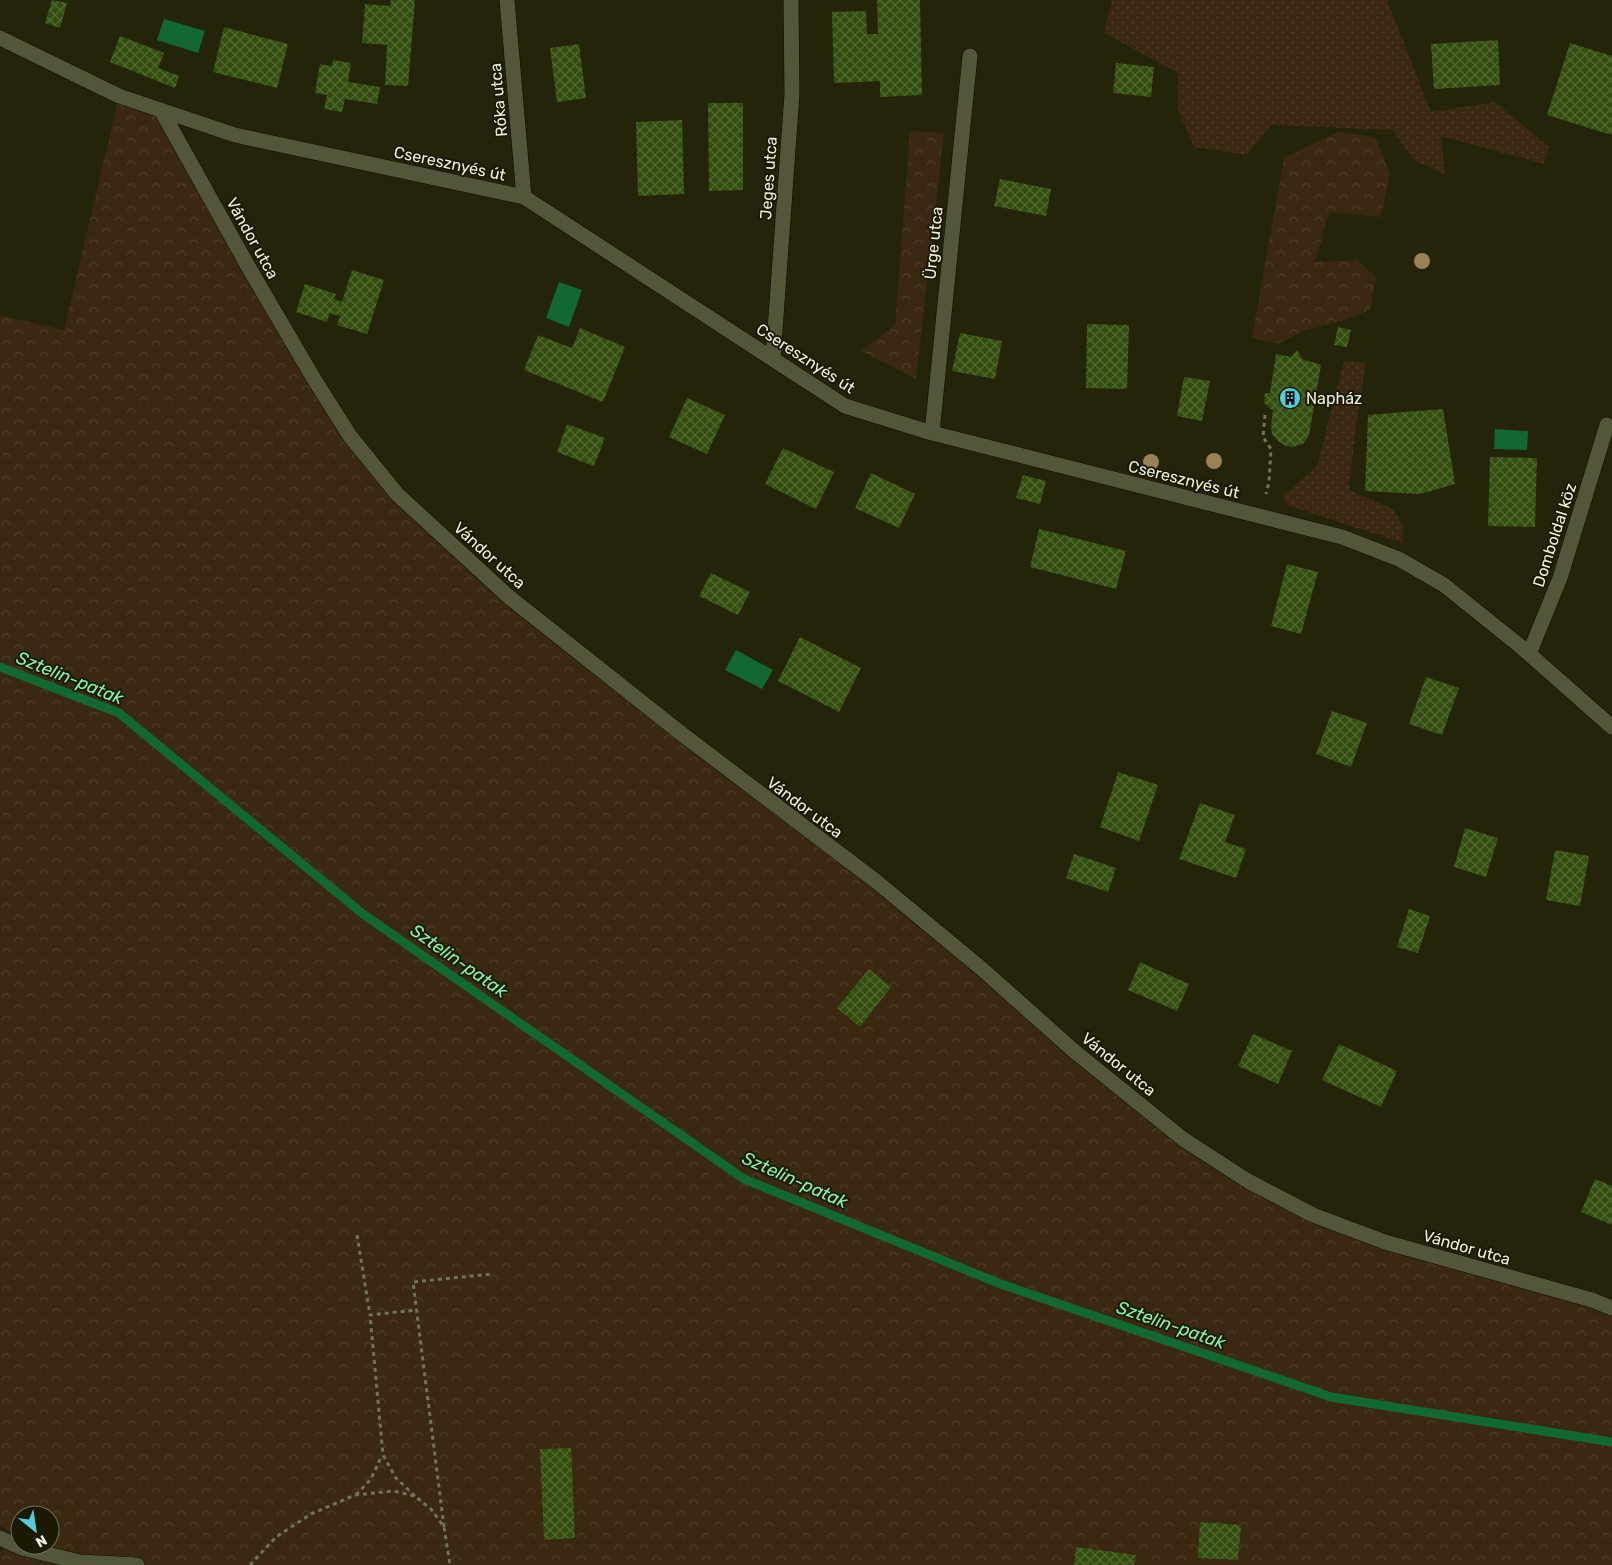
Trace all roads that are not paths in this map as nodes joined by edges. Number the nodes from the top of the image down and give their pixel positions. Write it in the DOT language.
graph roads {
  1 [pos="507,0"];
  2 [pos="792,0"];
  3 [pos="0,38"];
  4 [pos="970,56"];
  5 [pos="162,110"];
  6 [pos="524,197"];
  7 [pos="772,358"];
  8 [pos="1607,425"];
  9 [pos="932,433"];
  10 [pos="1529,654"];
  11 [pos="1612,727"];
  12 [pos="1612,1308"];
  13 [pos="0,1538"];
  14 [pos="137,1565"];
  1 -- 6 [label="street, Róka utca"];
  2 -- 7 [label="street, Jeges utca"];
  3 -- 5 [label="street, Cseresznyés út"];
  4 -- 9 [label="street, Ürge utca"];
  5 -- 6 [label="street, Cseresznyés út"];
  5 -- 12 [label="street, Vándor utca"];
  6 -- 7 [label="street, Cseresznyés út"];
  7 -- 9 [label="street, Cseresznyés út"];
  8 -- 10 [label="street, Domboldal köz"];
  9 -- 10 [label="street, Cseresznyés út"];
  10 -- 11 [label="street, Cseresznyés út"];
  13 -- 14 [label="street"];
}
